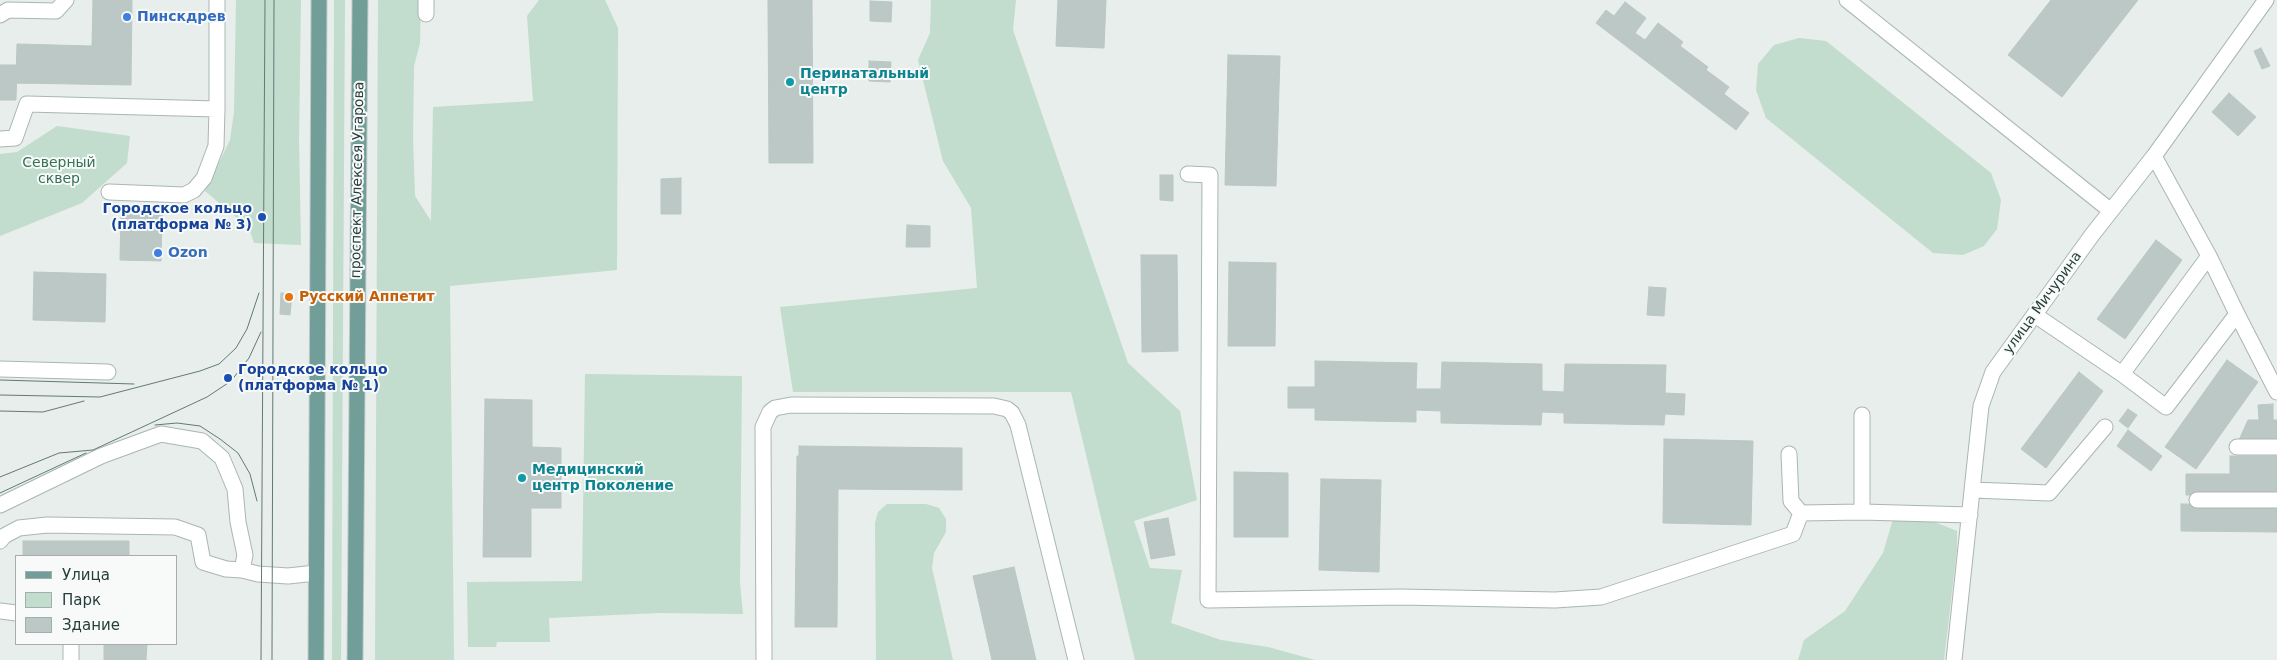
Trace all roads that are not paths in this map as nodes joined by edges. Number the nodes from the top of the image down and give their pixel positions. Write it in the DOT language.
graph roads {
  1 [pos="66,0"];
  2 [pos="217,0"];
  3 [pos="319,0"];
  4 [pos="360,0"];
  5 [pos="1847,0"];
  6 [pos="2266,0"];
  7 [pos="0,14"];
  8 [pos="217,109"];
  9 [pos="0,139"];
  10 [pos="2154,156"];
  11 [pos="1188,174"];
  12 [pos="110,192"];
  13 [pos="2111,212"];
  14 [pos="2209,256"];
  15 [pos="2236,314"];
  16 [pos="2035,315"];
  17 [pos="0,369"];
  18 [pos="108,372"];
  19 [pos="2122,374"];
  20 [pos="2277,392"];
  21 [pos="1862,415"];
  22 [pos="2105,427"];
  23 [pos="2237,447"];
  24 [pos="2277,447"];
  25 [pos="1789,454"];
  26 [pos="1973,490"];
  27 [pos="2197,500"];
  28 [pos="2277,500"];
  29 [pos="0,505"];
  30 [pos="1862,512"];
  31 [pos="1801,513"];
  32 [pos="1970,515"];
  33 [pos="0,541"];
  34 [pos="242,570"];
  35 [pos="316,573"];
  36 [pos="0,611"];
  37 [pos="15,613"];
  38 [pos="71,645"];
  39 [pos="71,660"];
  40 [pos="316,660"];
  41 [pos="356,660"];
  42 [pos="764,660"];
  43 [pos="1076,660"];
  44 [pos="1954,660"];
  1 -- 7 [label="street"];
  2 -- 8 [label="street"];
  3 -- 35 [label="main road"];
  4 -- 41 [label="main road, проспект Алексея Угарова"];
  5 -- 13 [label="street"];
  6 -- 10 [label="street, улица Мичурина"];
  8 -- 9 [label="street"];
  8 -- 12 [label="street"];
  10 -- 13 [label="street, улица Мичурина"];
  10 -- 14 [label="street"];
  11 -- 31 [label="street"];
  13 -- 16 [label="street, улица Мичурина"];
  14 -- 15 [label="street"];
  14 -- 19 [label="street"];
  15 -- 19 [label="street"];
  15 -- 20 [label="street"];
  16 -- 19 [label="street"];
  16 -- 26 [label="street, улица Мичурина"];
  17 -- 18 [label="street"];
  21 -- 30 [label="street"];
  22 -- 26 [label="street"];
  23 -- 24 [label="street"];
  25 -- 31 [label="street"];
  26 -- 32 [label="street, улица Мичурина"];
  27 -- 28 [label="street"];
  29 -- 34 [label="street"];
  30 -- 31 [label="street"];
  30 -- 32 [label="street"];
  32 -- 44 [label="street, улица Мичурина"];
  33 -- 34 [label="street"];
  34 -- 35 [label="street"];
  35 -- 40 [label="main road"];
  36 -- 37 [label="street"];
  38 -- 39 [label="street"];
  42 -- 43 [label="street"];
}
